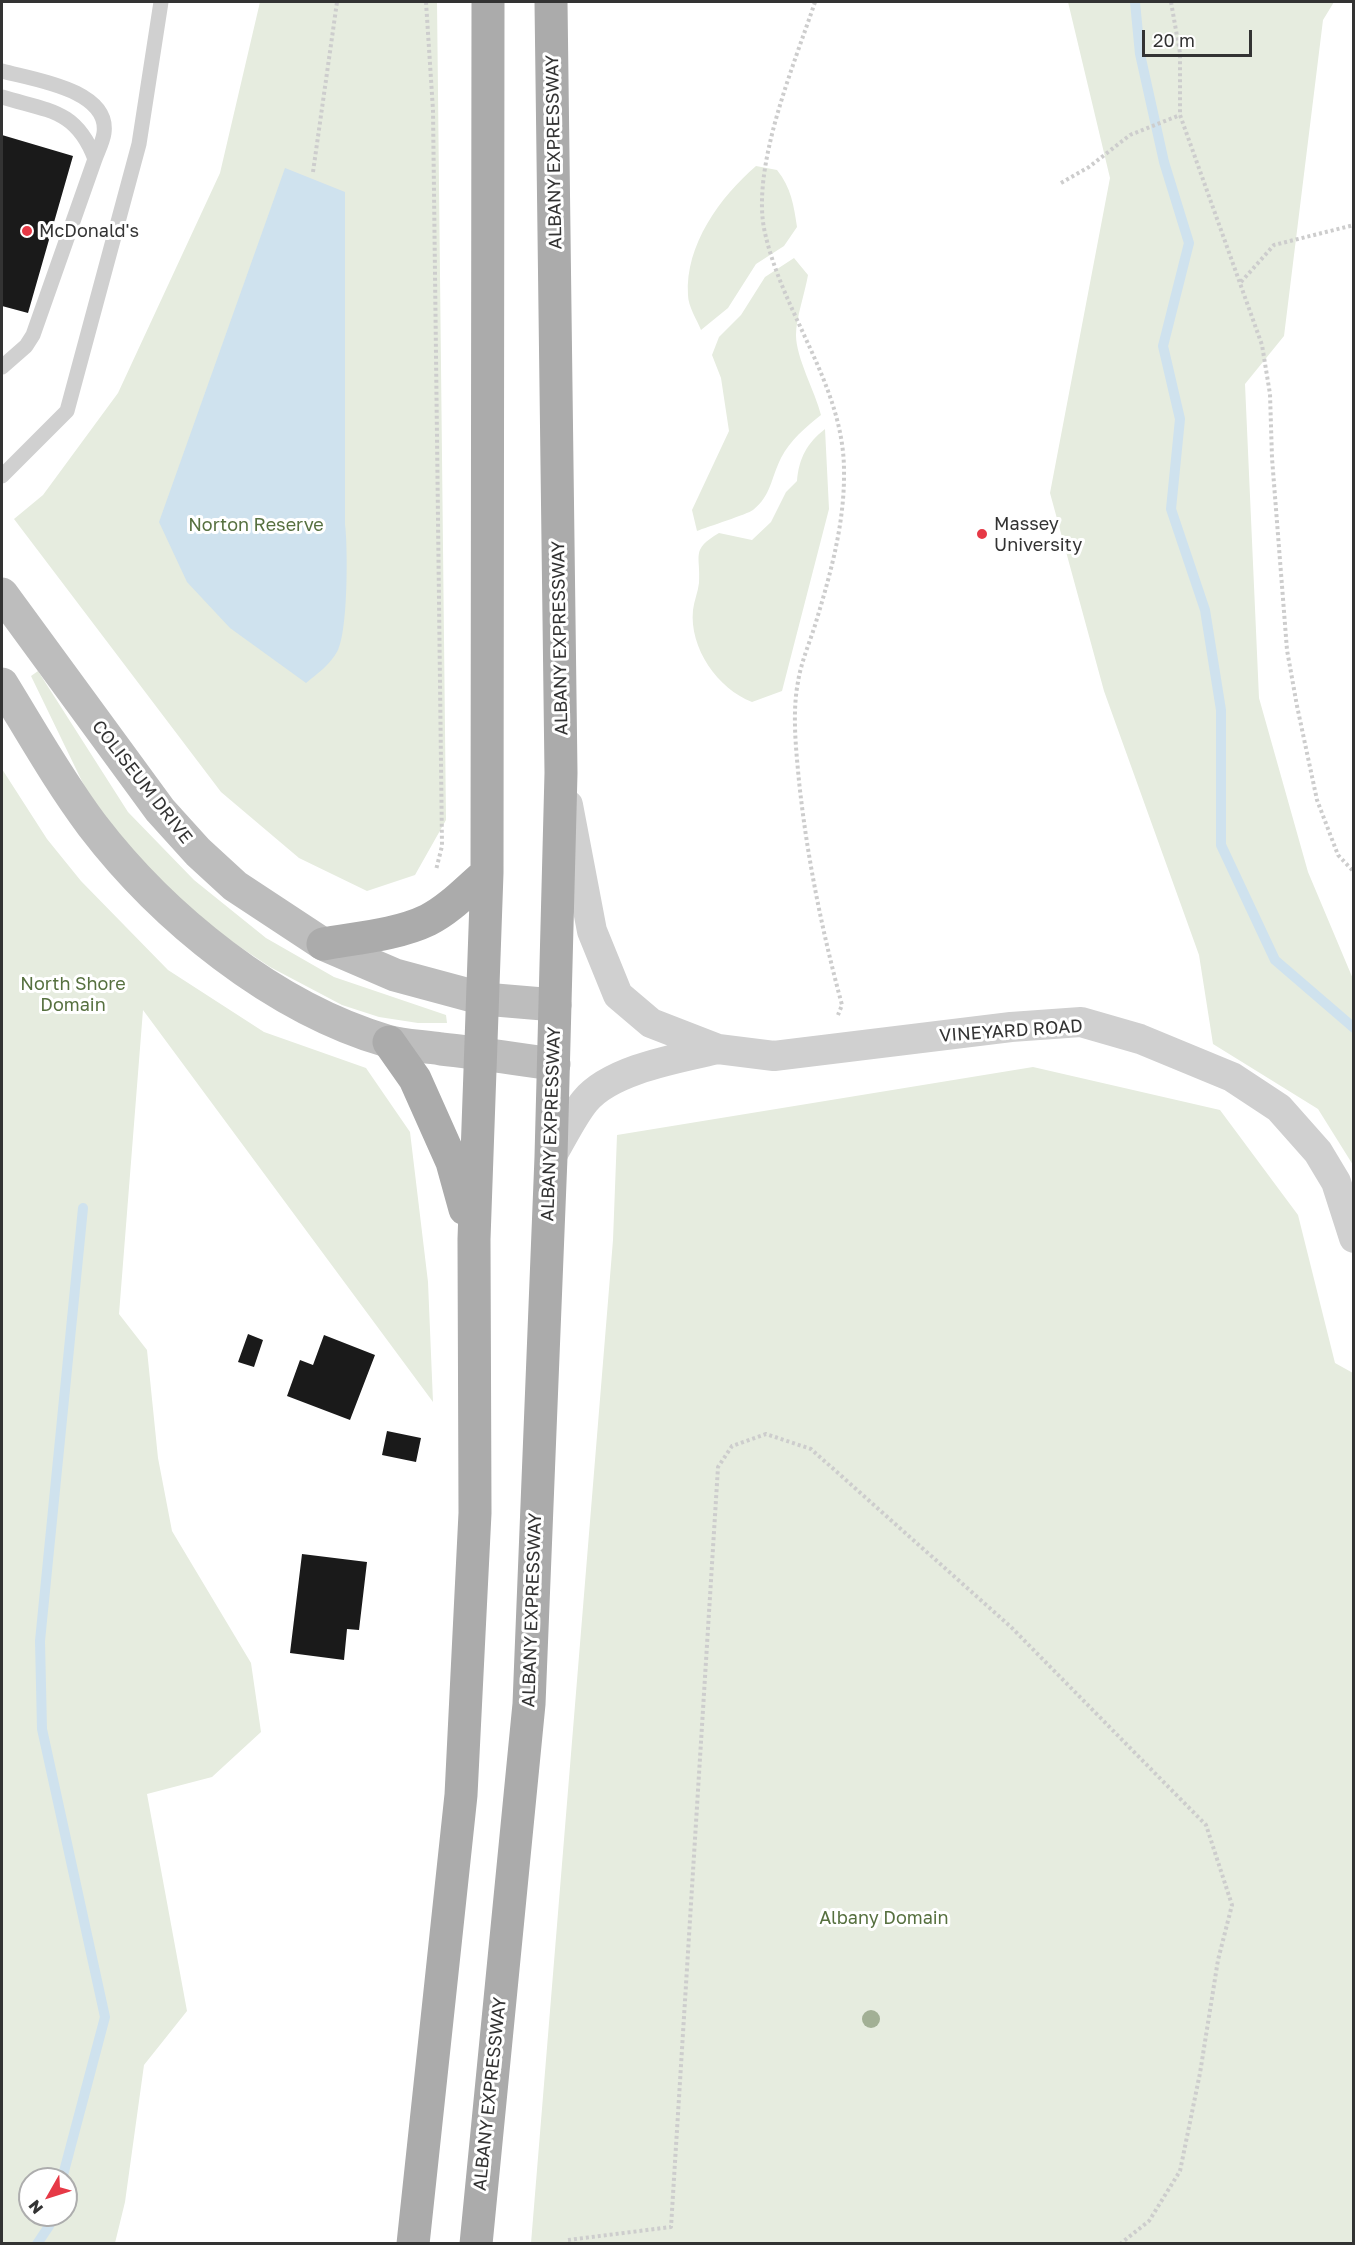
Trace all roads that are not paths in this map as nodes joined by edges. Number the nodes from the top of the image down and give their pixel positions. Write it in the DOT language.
graph roads {
  1 [pos="161,2"];
  2 [pos="488,2"];
  3 [pos="551,2"];
  4 [pos="2,71"];
  5 [pos="2,97"];
  6 [pos="95,159"];
  7 [pos="2,367"];
  8 [pos="2,476"];
  9 [pos="2,594"];
  10 [pos="2,684"];
  11 [pos="561,773"];
  12 [pos="487,873"];
  13 [pos="323,944"];
  14 [pos="484,999"];
  15 [pos="555,1005"];
  16 [pos="389,1042"];
  17 [pos="718,1048"];
  18 [pos="479,1053"];
  19 [pos="554,1064"];
  20 [pos="551,1157"];
  21 [pos="1353,1238"];
  22 [pos="474,1239"];
  23 [pos="413,2244"];
  24 [pos="476,2244"];
  1 -- 8 [label="lane"];
  2 -- 12 [label="main road"];
  3 -- 11 [label="main road, ALBANY EXPRESSWAY"];
  4 -- 6 [label="lane"];
  5 -- 6 [label="lane"];
  6 -- 7 [label="lane"];
  9 -- 13 [label="main road, COLISEUM DRIVE"];
  10 -- 16 [label="main road"];
  11 -- 15 [label="main road, ALBANY EXPRESSWAY"];
  11 -- 17 [label="street, VINEYARD ROAD"];
  12 -- 13 [label="main road"];
  12 -- 14 [label="main road"];
  13 -- 14 [label="main road, COLISEUM DRIVE"];
  14 -- 15 [label="main road, COLISEUM DRIVE"];
  14 -- 18 [label="main road"];
  15 -- 19 [label="main road, ALBANY EXPRESSWAY"];
  16 -- 18 [label="main road"];
  16 -- 22 [label="main road"];
  17 -- 20 [label="street, VINEYARD ROAD"];
  17 -- 21 [label="street, VINEYARD ROAD"];
  18 -- 19 [label="main road"];
  18 -- 22 [label="main road"];
  19 -- 20 [label="main road, ALBANY EXPRESSWAY"];
  20 -- 24 [label="main road, ALBANY EXPRESSWAY"];
  22 -- 23 [label="main road"];
}
